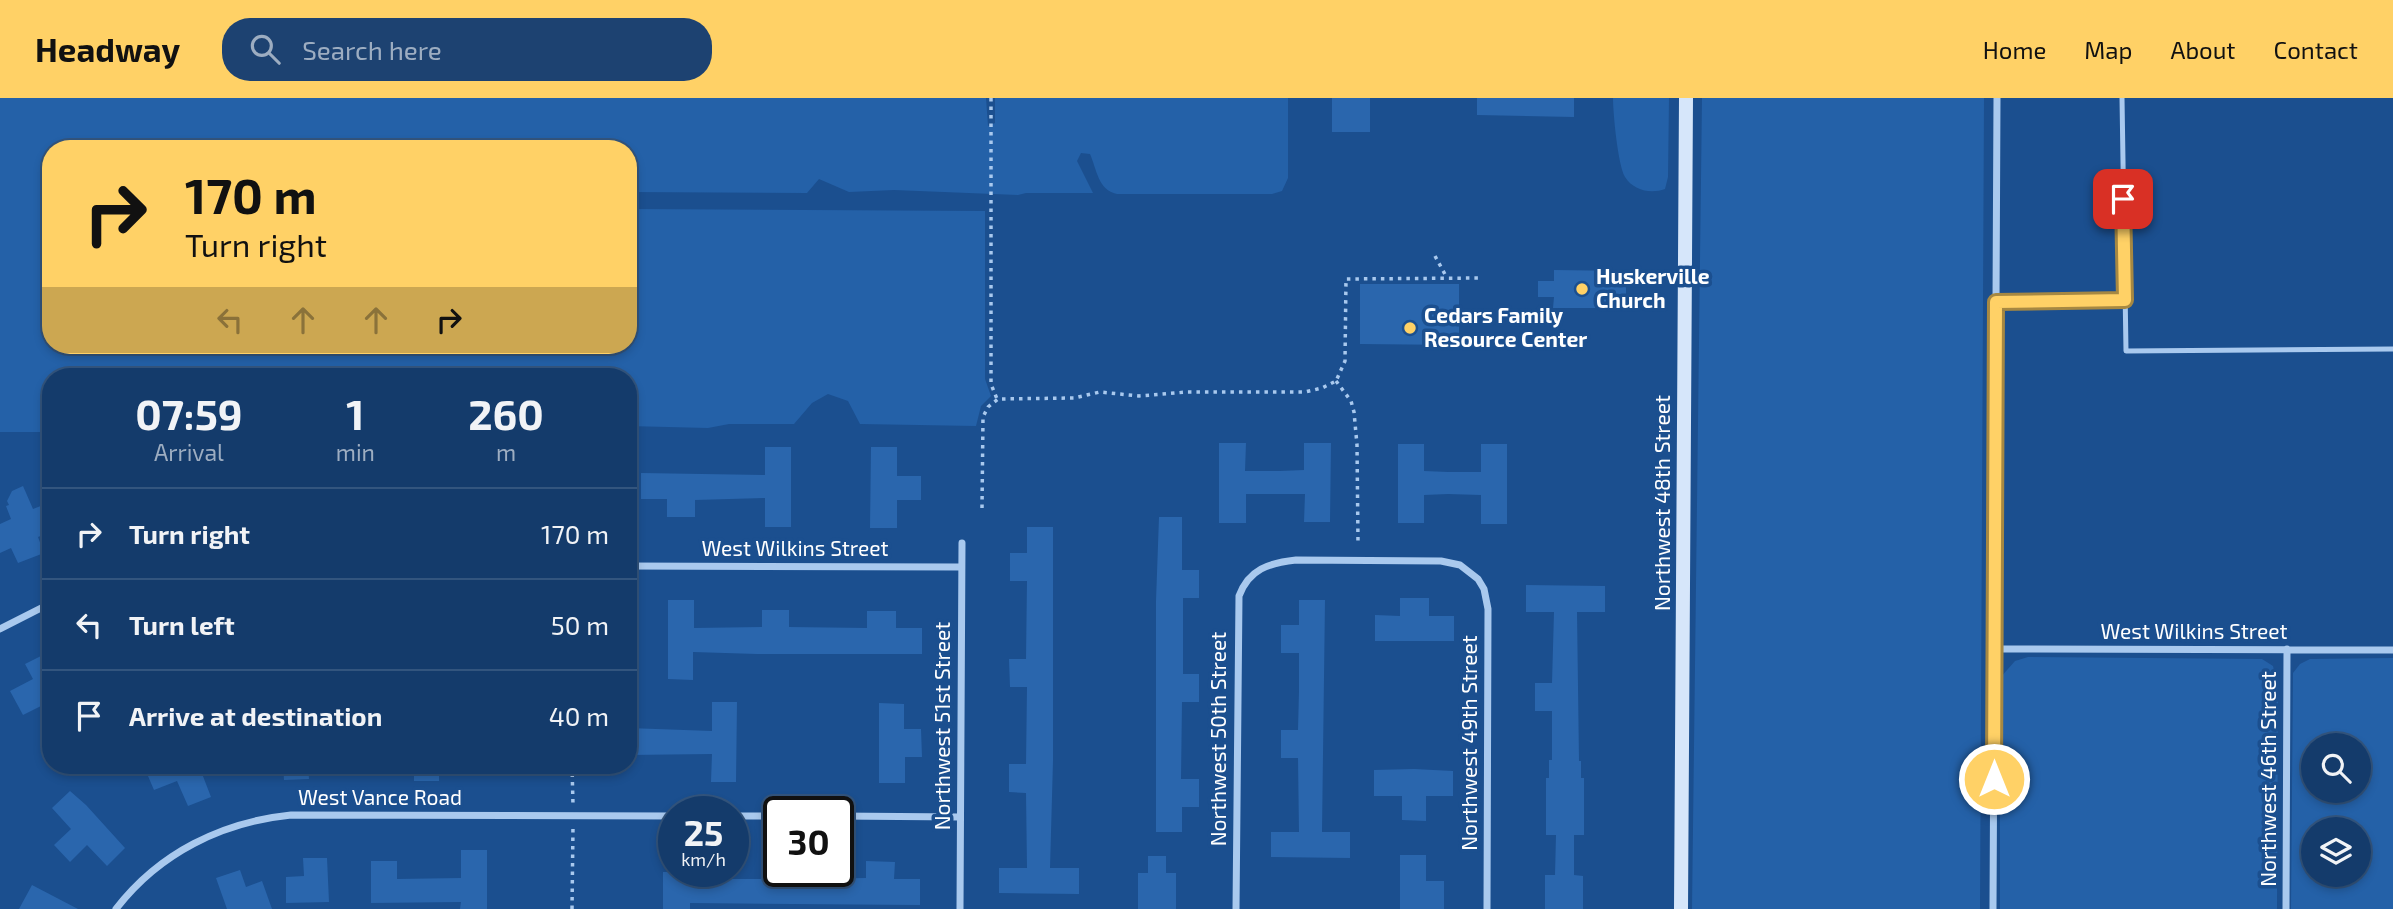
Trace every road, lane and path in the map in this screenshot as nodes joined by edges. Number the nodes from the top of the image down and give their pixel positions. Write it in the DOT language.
graph roads {
  1 [pos="991,98"];
  2 [pos="1686,98"];
  3 [pos="1997,98"];
  4 [pos="2122,98"];
  5 [pos="1435,256"];
  6 [pos="1447,278"];
  7 [pos="1479,278"];
  8 [pos="2125,300"];
  9 [pos="1996,302"];
  10 [pos="2393,349"];
  11 [pos="1336,381"];
  12 [pos="998,399"];
  13 [pos="982,508"];
  14 [pos="1358,542"];
  15 [pos="961,543"];
  16 [pos="637,566"];
  17 [pos="961,567"];
  18 [pos="1252,573"];
  19 [pos="42,608"];
  20 [pos="0,629"];
  21 [pos="1994,649"];
  22 [pos="2287,649"];
  23 [pos="2393,650"];
  24 [pos="572,774"];
  25 [pos="573,815"];
  26 [pos="658,816"];
  27 [pos="854,816"];
  28 [pos="960,817"];
  29 [pos="116,909"];
  30 [pos="572,909"];
  31 [pos="960,909"];
  32 [pos="1236,909"];
  33 [pos="1487,909"];
  34 [pos="1681,909"];
  35 [pos="1993,909"];
  36 [pos="2286,909"];
  1 -- 12 [label="path"];
  2 -- 34 [label="main road, Northwest 48th Street"];
  3 -- 9 [label="street"];
  4 -- 8 [label="lane"];
  5 -- 6 [label="path"];
  6 -- 7 [label="path"];
  6 -- 11 [label="path"];
  8 -- 9 [label="lane"];
  8 -- 10 [label="lane"];
  9 -- 21 [label="street"];
  11 -- 12 [label="path"];
  11 -- 14 [label="path"];
  12 -- 13 [label="path"];
  15 -- 17 [label="street, Northwest 51st Street"];
  16 -- 17 [label="street, West Wilkins Street"];
  17 -- 28 [label="street, Northwest 51st Street"];
  18 -- 32 [label="street, Northwest 50th Street"];
  18 -- 33 [label="street, Northwest 49th Street"];
  19 -- 20 [label="street"];
  21 -- 22 [label="street, West Wilkins Street"];
  21 -- 35 [label="street"];
  22 -- 23 [label="street, West Wilkins Street"];
  22 -- 36 [label="street, Northwest 46th Street"];
  24 -- 25 [label="path"];
  25 -- 26 [label="street, West Vance Road"];
  25 -- 29 [label="street, West Vance Road"];
  25 -- 30 [label="path"];
  27 -- 28 [label="street"];
  28 -- 31 [label="street, Northwest 51st Street"];
}
